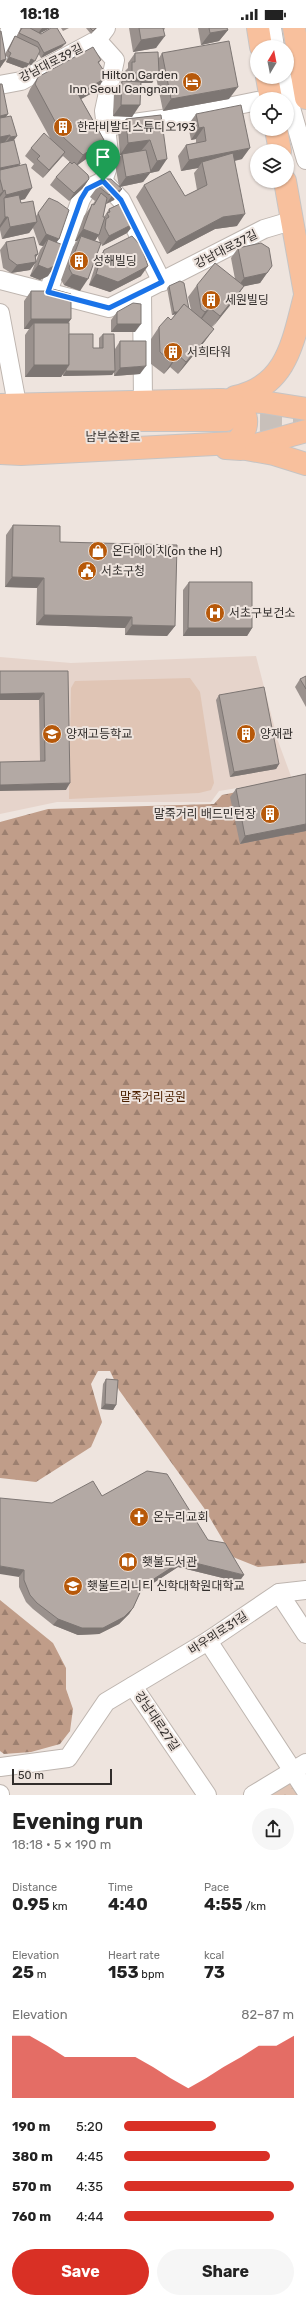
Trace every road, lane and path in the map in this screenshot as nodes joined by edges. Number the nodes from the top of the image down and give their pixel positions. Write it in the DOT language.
graph roads {
  1 [pos="12,28"];
  2 [pos="258,28"];
  3 [pos="272,28"];
  4 [pos="294,28"];
  5 [pos="102,34"];
  6 [pos="260,40"];
  7 [pos="274,40"];
  8 [pos="0,53"];
  9 [pos="1,81"];
  10 [pos="284,84"];
  11 [pos="306,98"];
  12 [pos="250,102"];
  13 [pos="105,127"];
  14 [pos="306,160"];
  15 [pos="103,181"];
  16 [pos="286,188"];
  17 [pos="291,221"];
  18 [pos="0,280"];
  19 [pos="162,282"];
  20 [pos="48,292"];
  21 [pos="142,292"];
  22 [pos="306,297"];
  23 [pos="0,313"];
  24 [pos="143,402"];
  25 [pos="8,405"];
  26 [pos="306,409"];
  27 [pos="0,420"];
  28 [pos="228,426"];
  29 [pos="306,432"];
  30 [pos="0,439"];
  31 [pos="165,448"];
  32 [pos="0,453"];
  33 [pos="306,464"];
  34 [pos="306,1590"];
  35 [pos="279,1593"];
  36 [pos="306,1634"];
  37 [pos="208,1641"];
  38 [pos="133,1686"];
  39 [pos="0,1767"];
  40 [pos="300,1767"];
  41 [pos="306,1792"];
  42 [pos="207,1795"];
  43 [pos="253,1795"];
  1 -- 8 [label="street"];
  2 -- 6 [label="main road"];
  3 -- 7 [label="street"];
  4 -- 11 [label="main road"];
  5 -- 9 [label="street, 강남대로39길"];
  5 -- 13 [label="street, 강남대로39길"];
  10 -- 14 [label="street"];
  12 -- 13 [label="street"];
  13 -- 15 [label="street, 강남대로39길"];
  15 -- 19 [label="street"];
  15 -- 20 [label="street"];
  16 -- 17 [label="main road"];
  17 -- 19 [label="street, 강남대로37길"];
  17 -- 22 [label="main road"];
  18 -- 20 [label="street, 강남대로37길"];
  19 -- 21 [label="street, 강남대로37길"];
  20 -- 21 [label="street, 강남대로37길"];
  21 -- 24 [label="street"];
  22 -- 28 [label="main road"];
  23 -- 25 [label="street"];
  24 -- 25 [label="main road"];
  24 -- 28 [label="main road"];
  26 -- 28 [label="main road"];
  27 -- 28 [label="main road, 남부순환로"];
  28 -- 29 [label="main road"];
  28 -- 30 [label="main road, 남부순환로"];
  28 -- 31 [label="main road"];
  28 -- 31 [label="main road"];
  28 -- 33 [label="main road"];
  31 -- 32 [label="main road"];
  34 -- 35 [label="street, 바우뫼로31길"];
  35 -- 36 [label="street"];
  35 -- 37 [label="street, 바우뫼로31길"];
  37 -- 38 [label="street, 바우뫼로31길"];
  37 -- 40 [label="street"];
  38 -- 39 [label="street, 강남대로27길"];
  38 -- 42 [label="street, 강남대로27길"];
  40 -- 41 [label="street"];
  40 -- 43 [label="street"];
}
